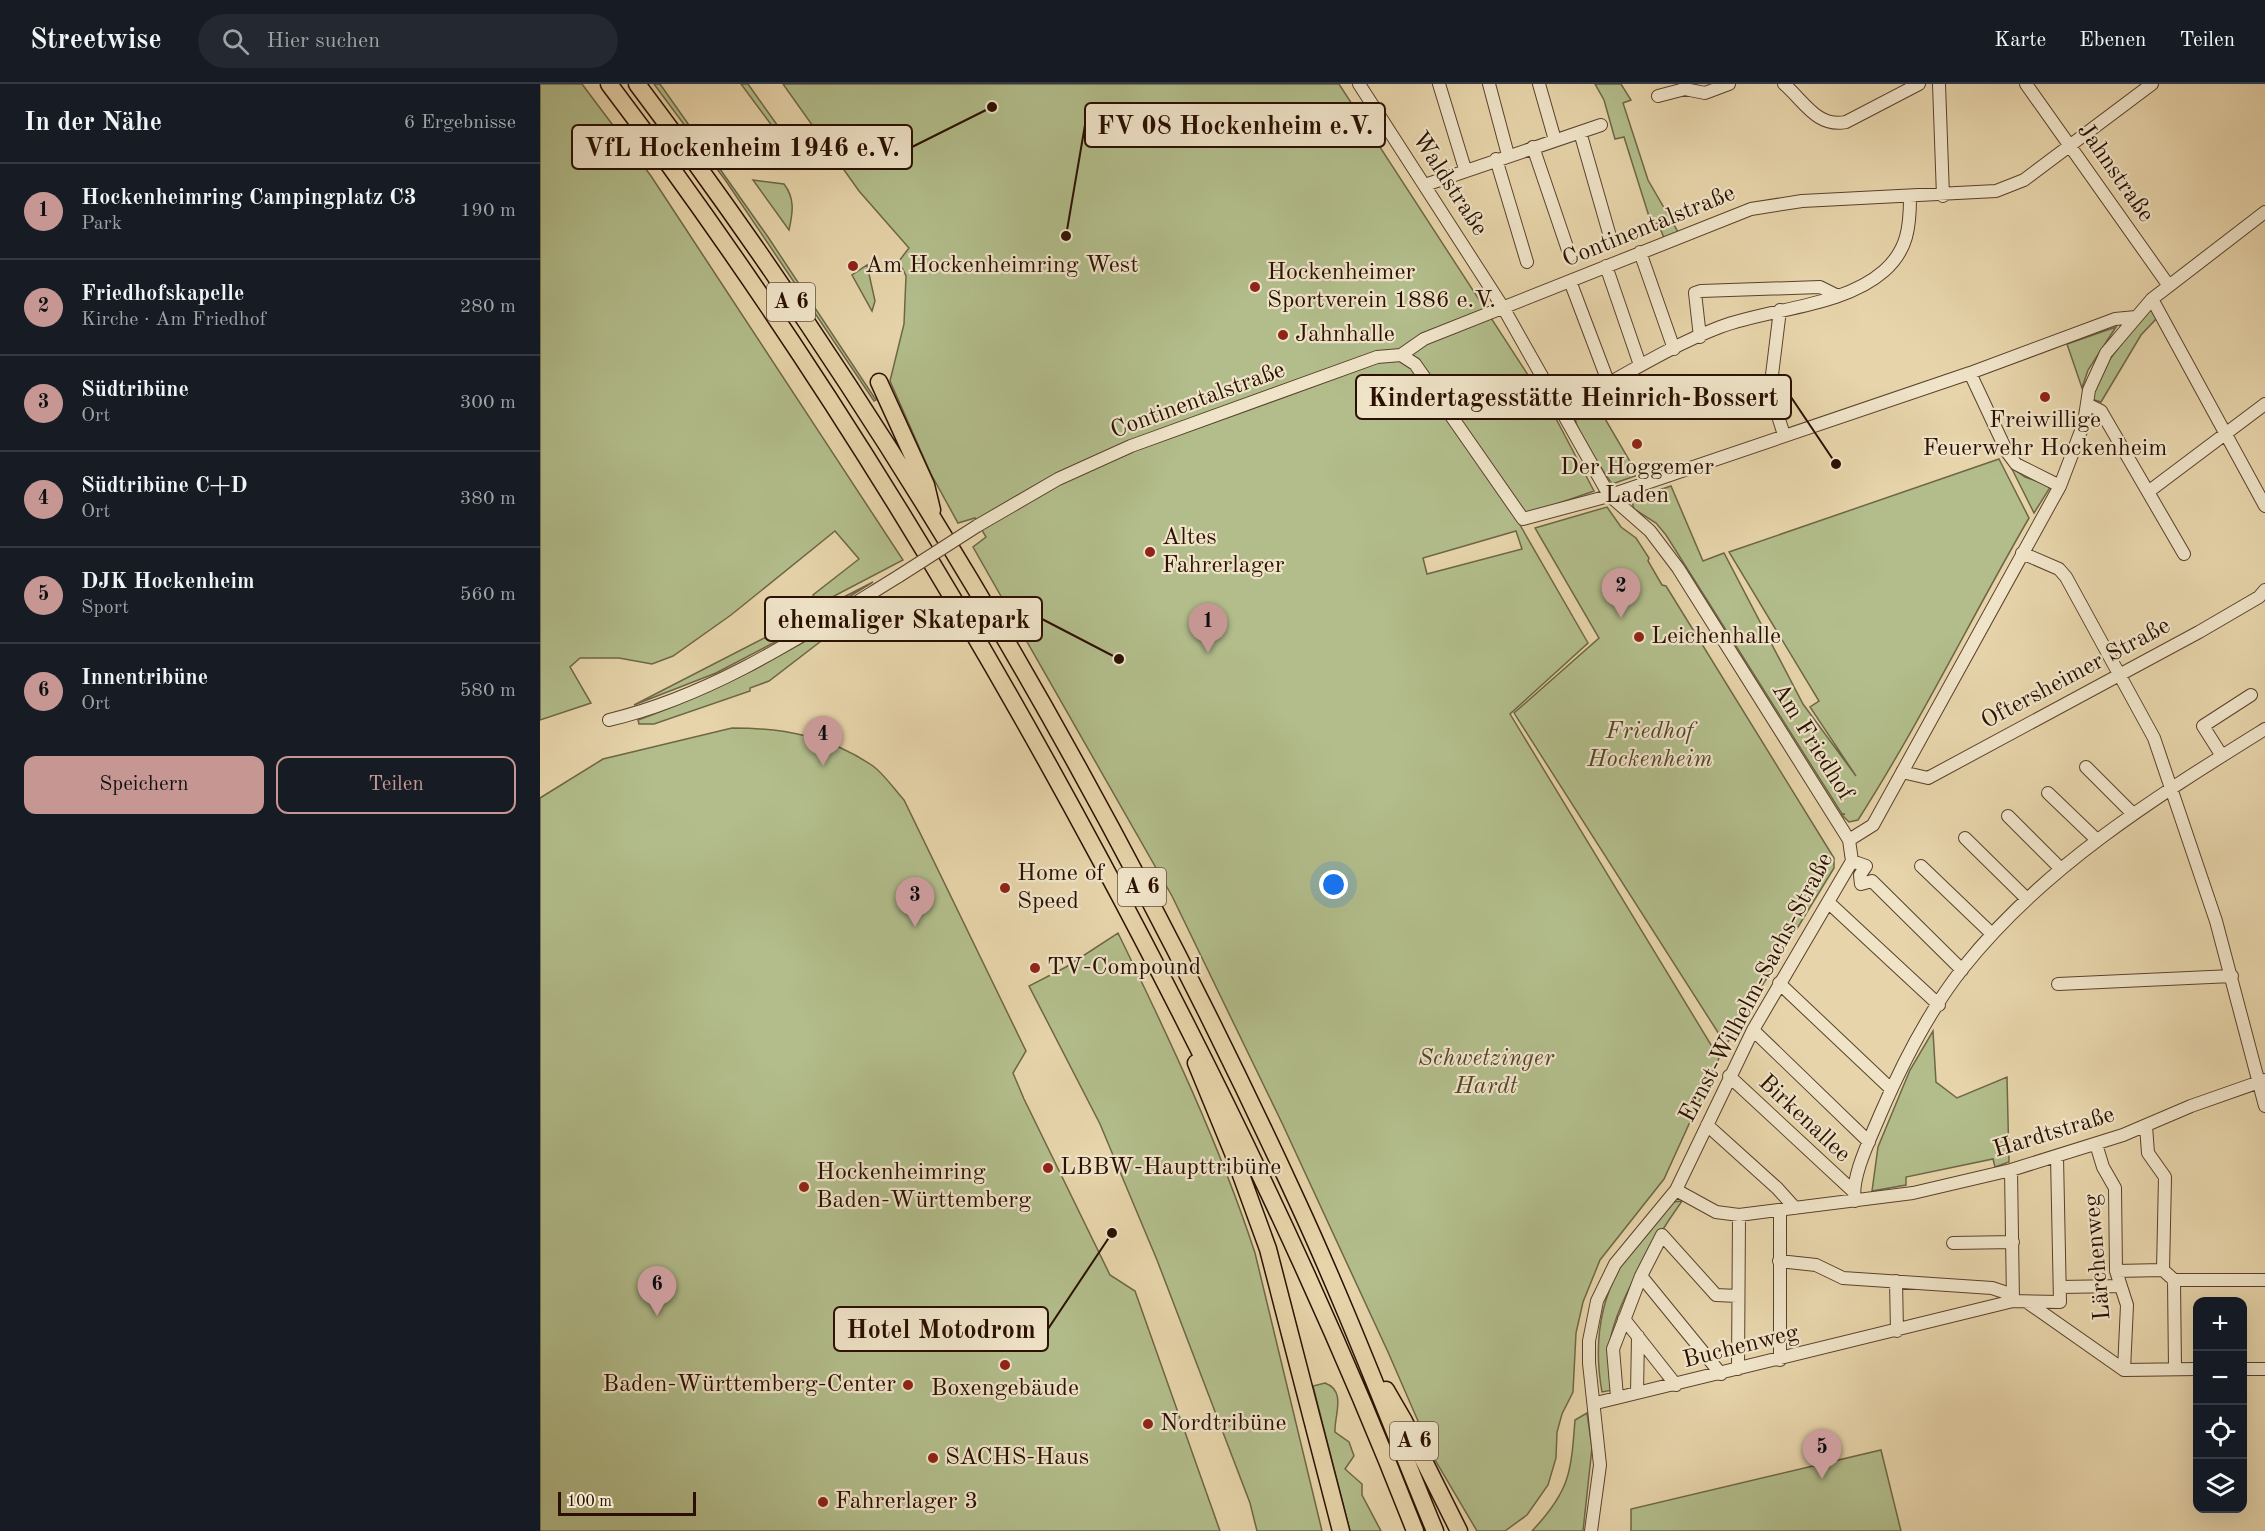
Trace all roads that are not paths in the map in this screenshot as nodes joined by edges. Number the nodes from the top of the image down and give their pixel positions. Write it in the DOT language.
graph roads {
  1 [pos="609,84"];
  2 [pos="637,84"];
  3 [pos="1359,84"];
  4 [pos="1439,84"];
  5 [pos="1489,84"];
  6 [pos="1539,84"];
  7 [pos="1729,84"];
  8 [pos="1784,84"];
  9 [pos="1919,84"];
  10 [pos="1939,84"];
  11 [pos="2026,84"];
  12 [pos="2152,84"];
  13 [pos="1685,86"];
  14 [pos="1658,96"];
  15 [pos="1601,125"];
  16 [pos="1580,132"];
  17 [pos="1555,140"];
  18 [pos="2071,146"];
  19 [pos="1533,147"];
  20 [pos="1502,157"];
  21 [pos="1465,169"];
  22 [pos="1425,185"];
  23 [pos="1943,196"];
  24 [pos="1910,197"];
  25 [pos="2265,212"];
  26 [pos="1611,240"];
  27 [pos="1640,252"];
  28 [pos="1570,256"];
  29 [pos="1527,262"];
  30 [pos="1606,266"];
  31 [pos="1570,280"];
  32 [pos="2169,286"];
  33 [pos="1838,296"];
  34 [pos="2152,299"];
  35 [pos="1504,309"];
  36 [pos="1780,310"];
  37 [pos="2136,317"];
  38 [pos="1700,337"];
  39 [pos="1674,349"];
  40 [pos="1401,355"];
  41 [pos="1640,365"];
  42 [pos="1970,373"];
  43 [pos="879,382"];
  44 [pos="1609,384"];
  45 [pos="2087,404"];
  46 [pos="2265,405"];
  47 [pos="1562,409"];
  48 [pos="2226,434"];
  49 [pos="1784,435"];
  50 [pos="2060,486"];
  51 [pos="2148,492"];
  52 [pos="1609,495"];
  53 [pos="2265,506"];
  54 [pos="936,525"];
  55 [pos="2022,553"];
  56 [pos="2184,554"];
  57 [pos="2265,590"];
  58 [pos="2120,674"];
  59 [pos="2251,695"];
  60 [pos="609,720"];
  61 [pos="2264,731"];
  62 [pos="2222,756"];
  63 [pos="2086,767"];
  64 [pos="1902,772"];
  65 [pos="2172,787"];
  66 [pos="2048,793"];
  67 [pos="2133,814"];
  68 [pos="2008,816"];
  69 [pos="1965,838"];
  70 [pos="1850,840"];
  71 [pos="2097,840"];
  72 [pos="1852,861"];
  73 [pos="1921,866"];
  74 [pos="2061,869"];
  75 [pos="2027,898"];
  76 [pos="1828,903"];
  77 [pos="1992,934"];
  78 [pos="1962,970"];
  79 [pos="2232,976"];
  80 [pos="1779,983"];
  81 [pos="2058,984"];
  82 [pos="1177,1005"];
  83 [pos="1939,1005"];
  84 [pos="1753,1030"];
  85 [pos="1729,1076"];
  86 [pos="2262,1081"];
  87 [pos="1891,1089"];
  88 [pos="2265,1106"];
  89 [pos="1707,1125"];
  90 [pos="2146,1126"];
  91 [pos="1869,1142"];
  92 [pos="2096,1144"];
  93 [pos="2057,1157"];
  94 [pos="2011,1170"];
  95 [pos="1676,1190"];
  96 [pos="1854,1196"];
  97 [pos="1795,1208"];
  98 [pos="1780,1210"];
  99 [pos="1738,1215"];
  100 [pos="2013,1242"];
  101 [pos="1953,1243"];
  102 [pos="1779,1261"];
  103 [pos="2163,1270"];
  104 [pos="2116,1271"];
  105 [pos="1641,1276"];
  106 [pos="2174,1280"];
  107 [pos="2265,1280"];
  108 [pos="1896,1281"];
  109 [pos="2120,1286"];
  110 [pos="2060,1287"];
  111 [pos="1738,1296"];
  112 [pos="2013,1301"];
  113 [pos="2026,1301"];
  114 [pos="1624,1319"];
  115 [pos="1897,1331"];
  116 [pos="1638,1336"];
  117 [pos="1364,1353"];
  118 [pos="1780,1360"];
  119 [pos="1738,1369"];
  120 [pos="2175,1369"];
  121 [pos="2193,1369"];
  122 [pos="2247,1369"];
  123 [pos="2265,1369"];
  124 [pos="2124,1370"];
  125 [pos="1722,1374"];
  126 [pos="1676,1385"];
  127 [pos="1637,1393"];
  128 [pos="1617,1397"];
  129 [pos="1596,1403"];
  130 [pos="1341,1531"];
  131 [pos="1415,1531"];
  132 [pos="1435,1531"];
  133 [pos="1459,1531"];
  134 [pos="1592,1531"];
  1 -- 82 [label="highway, A 6"];
  2 -- 54 [label="highway, A 6"];
  3 -- 22 [label="street, Waldstraße"];
  4 -- 21 [label="street"];
  5 -- 20 [label="street"];
  6 -- 17 [label="street"];
  7 -- 13 [label="street"];
  8 -- 9 [label="street"];
  10 -- 23 [label="street"];
  11 -- 18 [label="street, Jahnstraße"];
  12 -- 18 [label="street, Continentalstraße"];
  13 -- 14 [label="street"];
  15 -- 16 [label="street"];
  16 -- 17 [label="street"];
  16 -- 26 [label="street"];
  17 -- 19 [label="street"];
  18 -- 23 [label="street, Continentalstraße"];
  18 -- 32 [label="street, Jahnstraße"];
  19 -- 20 [label="street"];
  19 -- 28 [label="street"];
  20 -- 21 [label="street"];
  20 -- 29 [label="street"];
  21 -- 22 [label="street"];
  22 -- 35 [label="street, Waldstraße"];
  23 -- 24 [label="street, Continentalstraße"];
  24 -- 27 [label="street, Continentalstraße"];
  24 -- 33 [label="street"];
  25 -- 32 [label="street, Ernst-Wilhelm-Sachs-Straße"];
  27 -- 30 [label="street, Continentalstraße"];
  27 -- 39 [label="street"];
  30 -- 31 [label="street, Continentalstraße"];
  30 -- 41 [label="street"];
  31 -- 35 [label="street, Continentalstraße"];
  31 -- 44 [label="street"];
  32 -- 34 [label="street, Ernst-Wilhelm-Sachs-Straße"];
  33 -- 36 [label="street"];
  33 -- 38 [label="street"];
  34 -- 37 [label="street, Ernst-Wilhelm-Sachs-Straße"];
  34 -- 48 [label="street"];
  35 -- 40 [label="street, Continentalstraße"];
  35 -- 47 [label="street, Waldstraße"];
  36 -- 38 [label="street"];
  36 -- 49 [label="street"];
  37 -- 42 [label="street"];
  37 -- 45 [label="street, Ernst-Wilhelm-Sachs-Straße"];
  38 -- 39 [label="street"];
  39 -- 41 [label="street"];
  40 -- 52 [label="street"];
  40 -- 60 [label="street, Continentalstraße, bridge"];
  41 -- 44 [label="street"];
  42 -- 49 [label="street"];
  42 -- 50 [label="street"];
  43 -- 54 [label="highway"];
  44 -- 47 [label="street"];
  45 -- 50 [label="street, Ernst-Wilhelm-Sachs-Straße"];
  45 -- 51 [label="street"];
  46 -- 48 [label="street"];
  47 -- 52 [label="street, Waldstraße"];
  48 -- 51 [label="street"];
  48 -- 53 [label="street"];
  49 -- 52 [label="street"];
  50 -- 55 [label="street, Ernst-Wilhelm-Sachs-Straße"];
  51 -- 56 [label="street"];
  52 -- 70 [label="street, Am Friedhof"];
  54 -- 117 [label="highway, A 6"];
  55 -- 58 [label="street"];
  55 -- 64 [label="street, Ernst-Wilhelm-Sachs-Straße"];
  57 -- 58 [label="street, Oftersheimer Straße"];
  58 -- 64 [label="street, Oftersheimer Straße"];
  58 -- 65 [label="street"];
  59 -- 62 [label="street"];
  61 -- 62 [label="street, Birkenallee"];
  62 -- 65 [label="street, Birkenallee"];
  63 -- 67 [label="street"];
  64 -- 70 [label="street, Ernst-Wilhelm-Sachs-Straße"];
  65 -- 67 [label="street, Birkenallee"];
  65 -- 79 [label="street"];
  66 -- 71 [label="street"];
  67 -- 71 [label="street, Birkenallee"];
  68 -- 74 [label="street"];
  69 -- 75 [label="street"];
  70 -- 72 [label="street, Ernst-Wilhelm-Sachs-Straße"];
  71 -- 74 [label="street, Birkenallee"];
  72 -- 76 [label="street, Ernst-Wilhelm-Sachs-Straße"];
  72 -- 78 [label="street"];
  73 -- 77 [label="street"];
  74 -- 75 [label="street, Birkenallee"];
  75 -- 77 [label="street, Birkenallee"];
  76 -- 80 [label="street, Ernst-Wilhelm-Sachs-Straße"];
  76 -- 83 [label="street"];
  77 -- 78 [label="street, Birkenallee"];
  78 -- 83 [label="street, Birkenallee"];
  79 -- 81 [label="street"];
  79 -- 86 [label="street"];
  80 -- 84 [label="street, Ernst-Wilhelm-Sachs-Straße"];
  80 -- 87 [label="street"];
  82 -- 130 [label="highway"];
  82 -- 131 [label="highway, A 6"];
  83 -- 87 [label="street, Birkenallee"];
  84 -- 85 [label="street, Ernst-Wilhelm-Sachs-Straße"];
  84 -- 91 [label="street, Birkenallee"];
  85 -- 89 [label="street, Ernst-Wilhelm-Sachs-Straße"];
  85 -- 96 [label="street, Birkenallee"];
  86 -- 88 [label="street"];
  86 -- 90 [label="street, Hardtstraße"];
  87 -- 91 [label="street, Birkenallee"];
  89 -- 95 [label="street, Ernst-Wilhelm-Sachs-Straße"];
  89 -- 97 [label="street"];
  90 -- 92 [label="street, Hardtstraße"];
  90 -- 103 [label="street"];
  91 -- 96 [label="street, Birkenallee"];
  92 -- 93 [label="street, Hardtstraße"];
  92 -- 104 [label="street, Lärchenweg"];
  93 -- 94 [label="street, Hardtstraße"];
  93 -- 110 [label="street"];
  94 -- 96 [label="street, Hardtstraße"];
  94 -- 100 [label="street"];
  95 -- 99 [label="street, Birkenallee"];
  95 -- 129 [label="street, Ernst-Wilhelm-Sachs-Straße"];
  96 -- 97 [label="street, Birkenallee"];
  97 -- 98 [label="street, Birkenallee"];
  98 -- 99 [label="street, Birkenallee"];
  98 -- 102 [label="street"];
  99 -- 111 [label="street"];
  100 -- 101 [label="street"];
  100 -- 112 [label="street"];
  102 -- 108 [label="street, Buchenweg"];
  102 -- 118 [label="street"];
  103 -- 104 [label="street"];
  103 -- 106 [label="street"];
  104 -- 109 [label="street, Lärchenweg"];
  105 -- 111 [label="street"];
  105 -- 114 [label="street"];
  105 -- 125 [label="street"];
  106 -- 107 [label="street"];
  106 -- 120 [label="street"];
  108 -- 112 [label="street, Buchenweg"];
  108 -- 115 [label="street"];
  109 -- 110 [label="street"];
  109 -- 124 [label="street, Lärchenweg"];
  110 -- 113 [label="street, Buchenweg"];
  111 -- 119 [label="street"];
  112 -- 113 [label="street, Buchenweg"];
  112 -- 115 [label="street, Buchenweg"];
  113 -- 124 [label="street"];
  114 -- 116 [label="street"];
  114 -- 128 [label="street"];
  115 -- 118 [label="street, Buchenweg"];
  116 -- 126 [label="street"];
  116 -- 127 [label="street"];
  117 -- 132 [label="highway, A 6"];
  117 -- 133 [label="highway, A 6"];
  118 -- 119 [label="street, Buchenweg"];
  119 -- 125 [label="street, Buchenweg"];
  120 -- 121 [label="street"];
  120 -- 124 [label="street"];
  122 -- 123 [label="street"];
  125 -- 126 [label="street, Buchenweg"];
  126 -- 127 [label="street, Buchenweg"];
  127 -- 128 [label="street, Buchenweg"];
  128 -- 129 [label="street, Buchenweg"];
  129 -- 134 [label="street, Ernst-Wilhelm-Sachs-Straße"];
}
